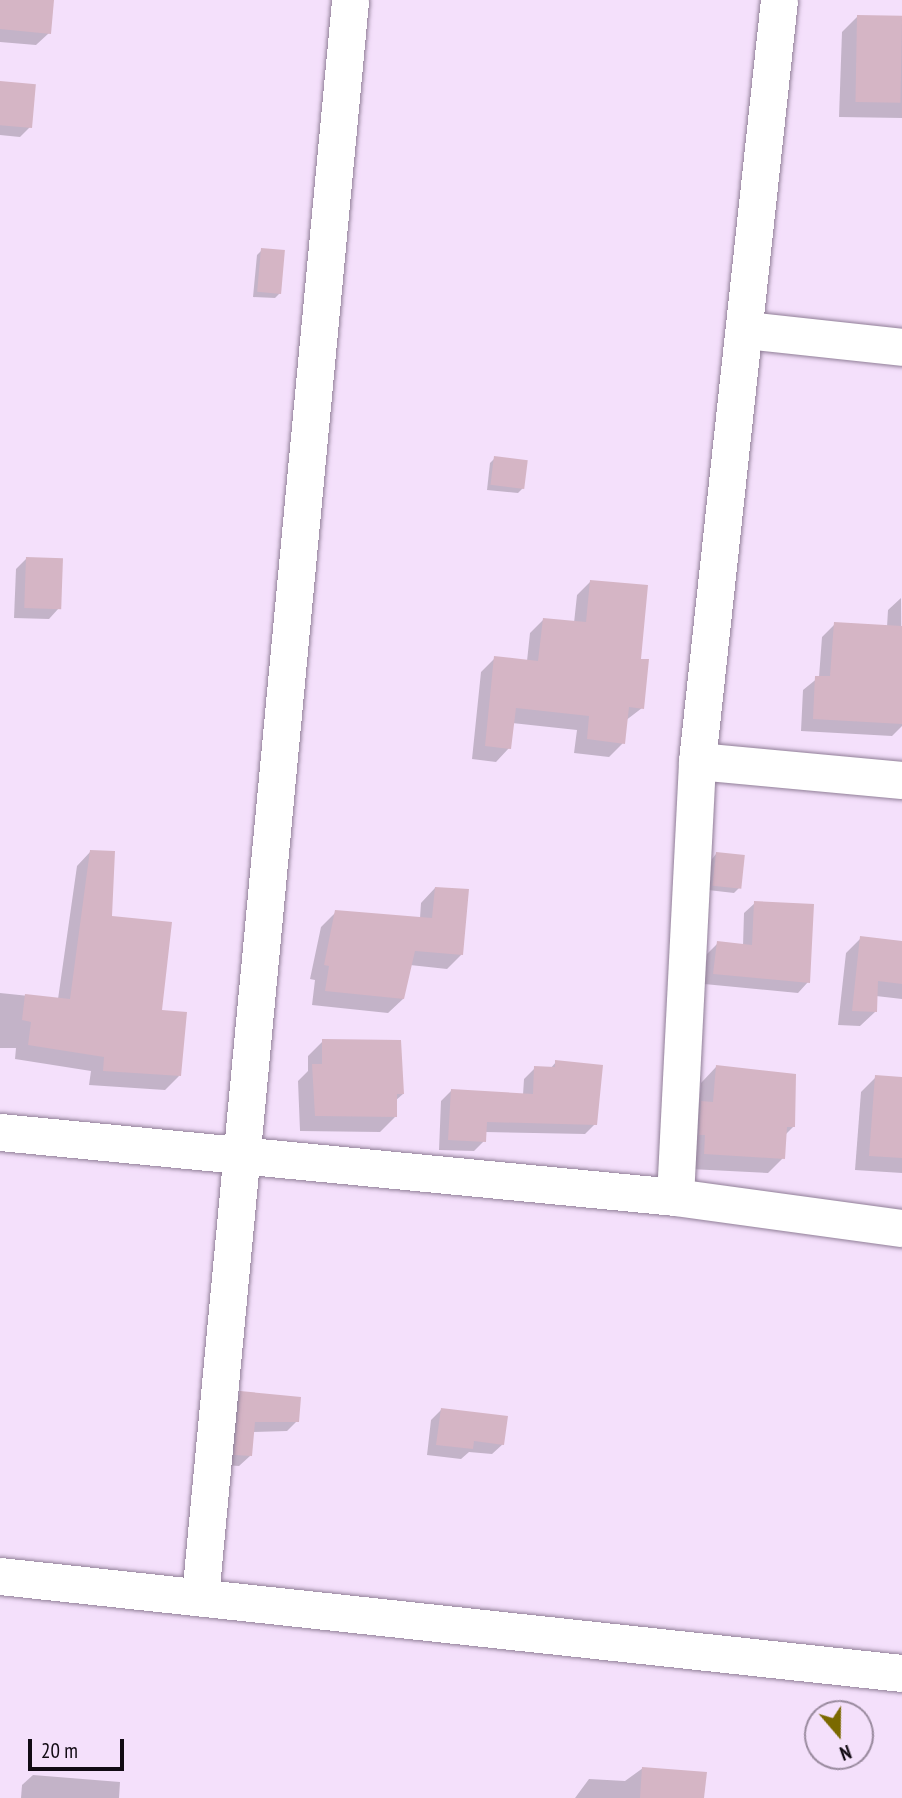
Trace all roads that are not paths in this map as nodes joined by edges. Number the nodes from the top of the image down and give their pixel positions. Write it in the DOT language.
graph roads {
  1 [pos="350,0"];
  2 [pos="779,0"];
  3 [pos="746,330"];
  4 [pos="902,347"];
  5 [pos="697,761"];
  6 [pos="902,780"];
  7 [pos="0,1132"];
  8 [pos="244,1156"];
  9 [pos="675,1197"];
  10 [pos="902,1228"];
  11 [pos="0,1576"];
  12 [pos="200,1597"];
  13 [pos="902,1672"];
  1 -- 8 [label="street"];
  2 -- 3 [label="street"];
  3 -- 4 [label="street"];
  3 -- 5 [label="street"];
  5 -- 6 [label="street"];
  5 -- 9 [label="street"];
  7 -- 8 [label="street"];
  8 -- 9 [label="street"];
  8 -- 12 [label="street"];
  9 -- 10 [label="street"];
  11 -- 12 [label="street"];
  12 -- 13 [label="street"];
}
